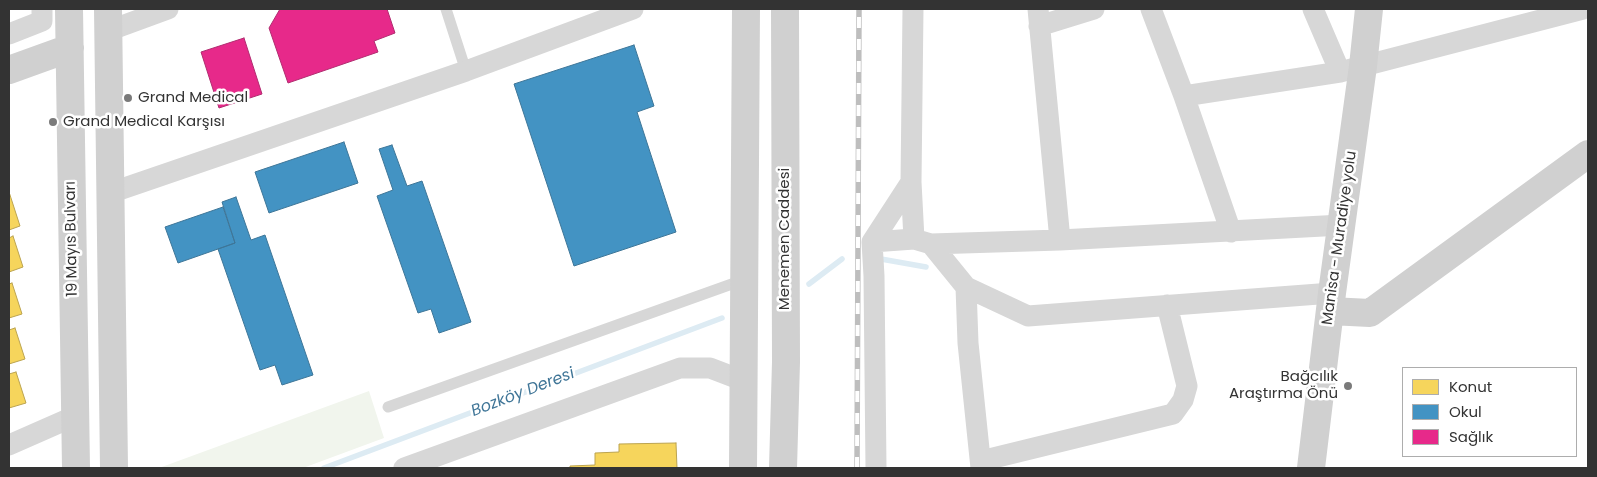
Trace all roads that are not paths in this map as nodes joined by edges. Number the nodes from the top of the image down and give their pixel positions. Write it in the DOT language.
graph roads {
  1 [pos="42,9"];
  2 [pos="69,9"];
  3 [pos="168,9"];
  4 [pos="446,9"];
  5 [pos="633,9"];
  6 [pos="746,9"];
  7 [pos="785,9"];
  8 [pos="913,9"];
  9 [pos="1094,9"];
  10 [pos="1151,9"];
  11 [pos="1313,9"];
  12 [pos="1369,9"];
  13 [pos="1583,9"];
  14 [pos="1038,18"];
  15 [pos="108,20"];
  16 [pos="9,34"];
  17 [pos="70,48"];
  18 [pos="1352,69"];
  19 [pos="9,70"];
  20 [pos="466,71"];
  21 [pos="1184,96"];
  22 [pos="1588,154"];
  23 [pos="911,182"];
  24 [pos="110,193"];
  25 [pos="1342,225"];
  26 [pos="1231,232"];
  27 [pos="1060,240"];
  28 [pos="922,241"];
  29 [pos="872,242"];
  30 [pos="745,280"];
  31 [pos="966,287"];
  32 [pos="1331,302"];
  33 [pos="1167,306"];
  34 [pos="744,381"];
  35 [pos="388,407"];
  36 [pos="75,416"];
  37 [pos="9,445"];
  38 [pos="981,465"];
  39 [pos="76,468"];
  40 [pos="114,468"];
  41 [pos="404,468"];
  42 [pos="743,468"];
  43 [pos="783,468"];
  44 [pos="876,468"];
  45 [pos="1312,468"];
  1 -- 16 [label="street"];
  2 -- 17 [label="main road, 19 Mayıs Bulvarı"];
  3 -- 15 [label="street"];
  4 -- 20 [label="lane"];
  5 -- 20 [label="street"];
  6 -- 30 [label="main road"];
  7 -- 43 [label="main road, Menemen Caddesi"];
  8 -- 23 [label="street"];
  9 -- 14 [label="street"];
  10 -- 21 [label="street"];
  11 -- 18 [label="street"];
  12 -- 18 [label="main road, Manisa - Muradiye yolu"];
  13 -- 18 [label="street"];
  14 -- 27 [label="street"];
  15 -- 24 [label="main road"];
  17 -- 19 [label="main road"];
  17 -- 36 [label="main road, 19 Mayıs Bulvarı"];
  18 -- 21 [label="street"];
  18 -- 25 [label="main road, Manisa - Muradiye yolu"];
  20 -- 24 [label="street"];
  21 -- 26 [label="street"];
  22 -- 32 [label="main road"];
  23 -- 28 [label="street"];
  23 -- 29 [label="street"];
  24 -- 40 [label="main road"];
  25 -- 26 [label="street"];
  25 -- 32 [label="main road, Manisa - Muradiye yolu"];
  26 -- 27 [label="street"];
  27 -- 28 [label="street"];
  28 -- 29 [label="street"];
  28 -- 31 [label="street"];
  29 -- 44 [label="street"];
  30 -- 34 [label="main road"];
  30 -- 35 [label="lane"];
  31 -- 33 [label="street"];
  31 -- 38 [label="street"];
  32 -- 33 [label="street"];
  32 -- 45 [label="main road, Manisa - Muradiye yolu"];
  33 -- 38 [label="street"];
  34 -- 41 [label="street"];
  34 -- 42 [label="main road"];
  36 -- 37 [label="street"];
  36 -- 39 [label="main road, 19 Mayıs Bulvarı"];
}
